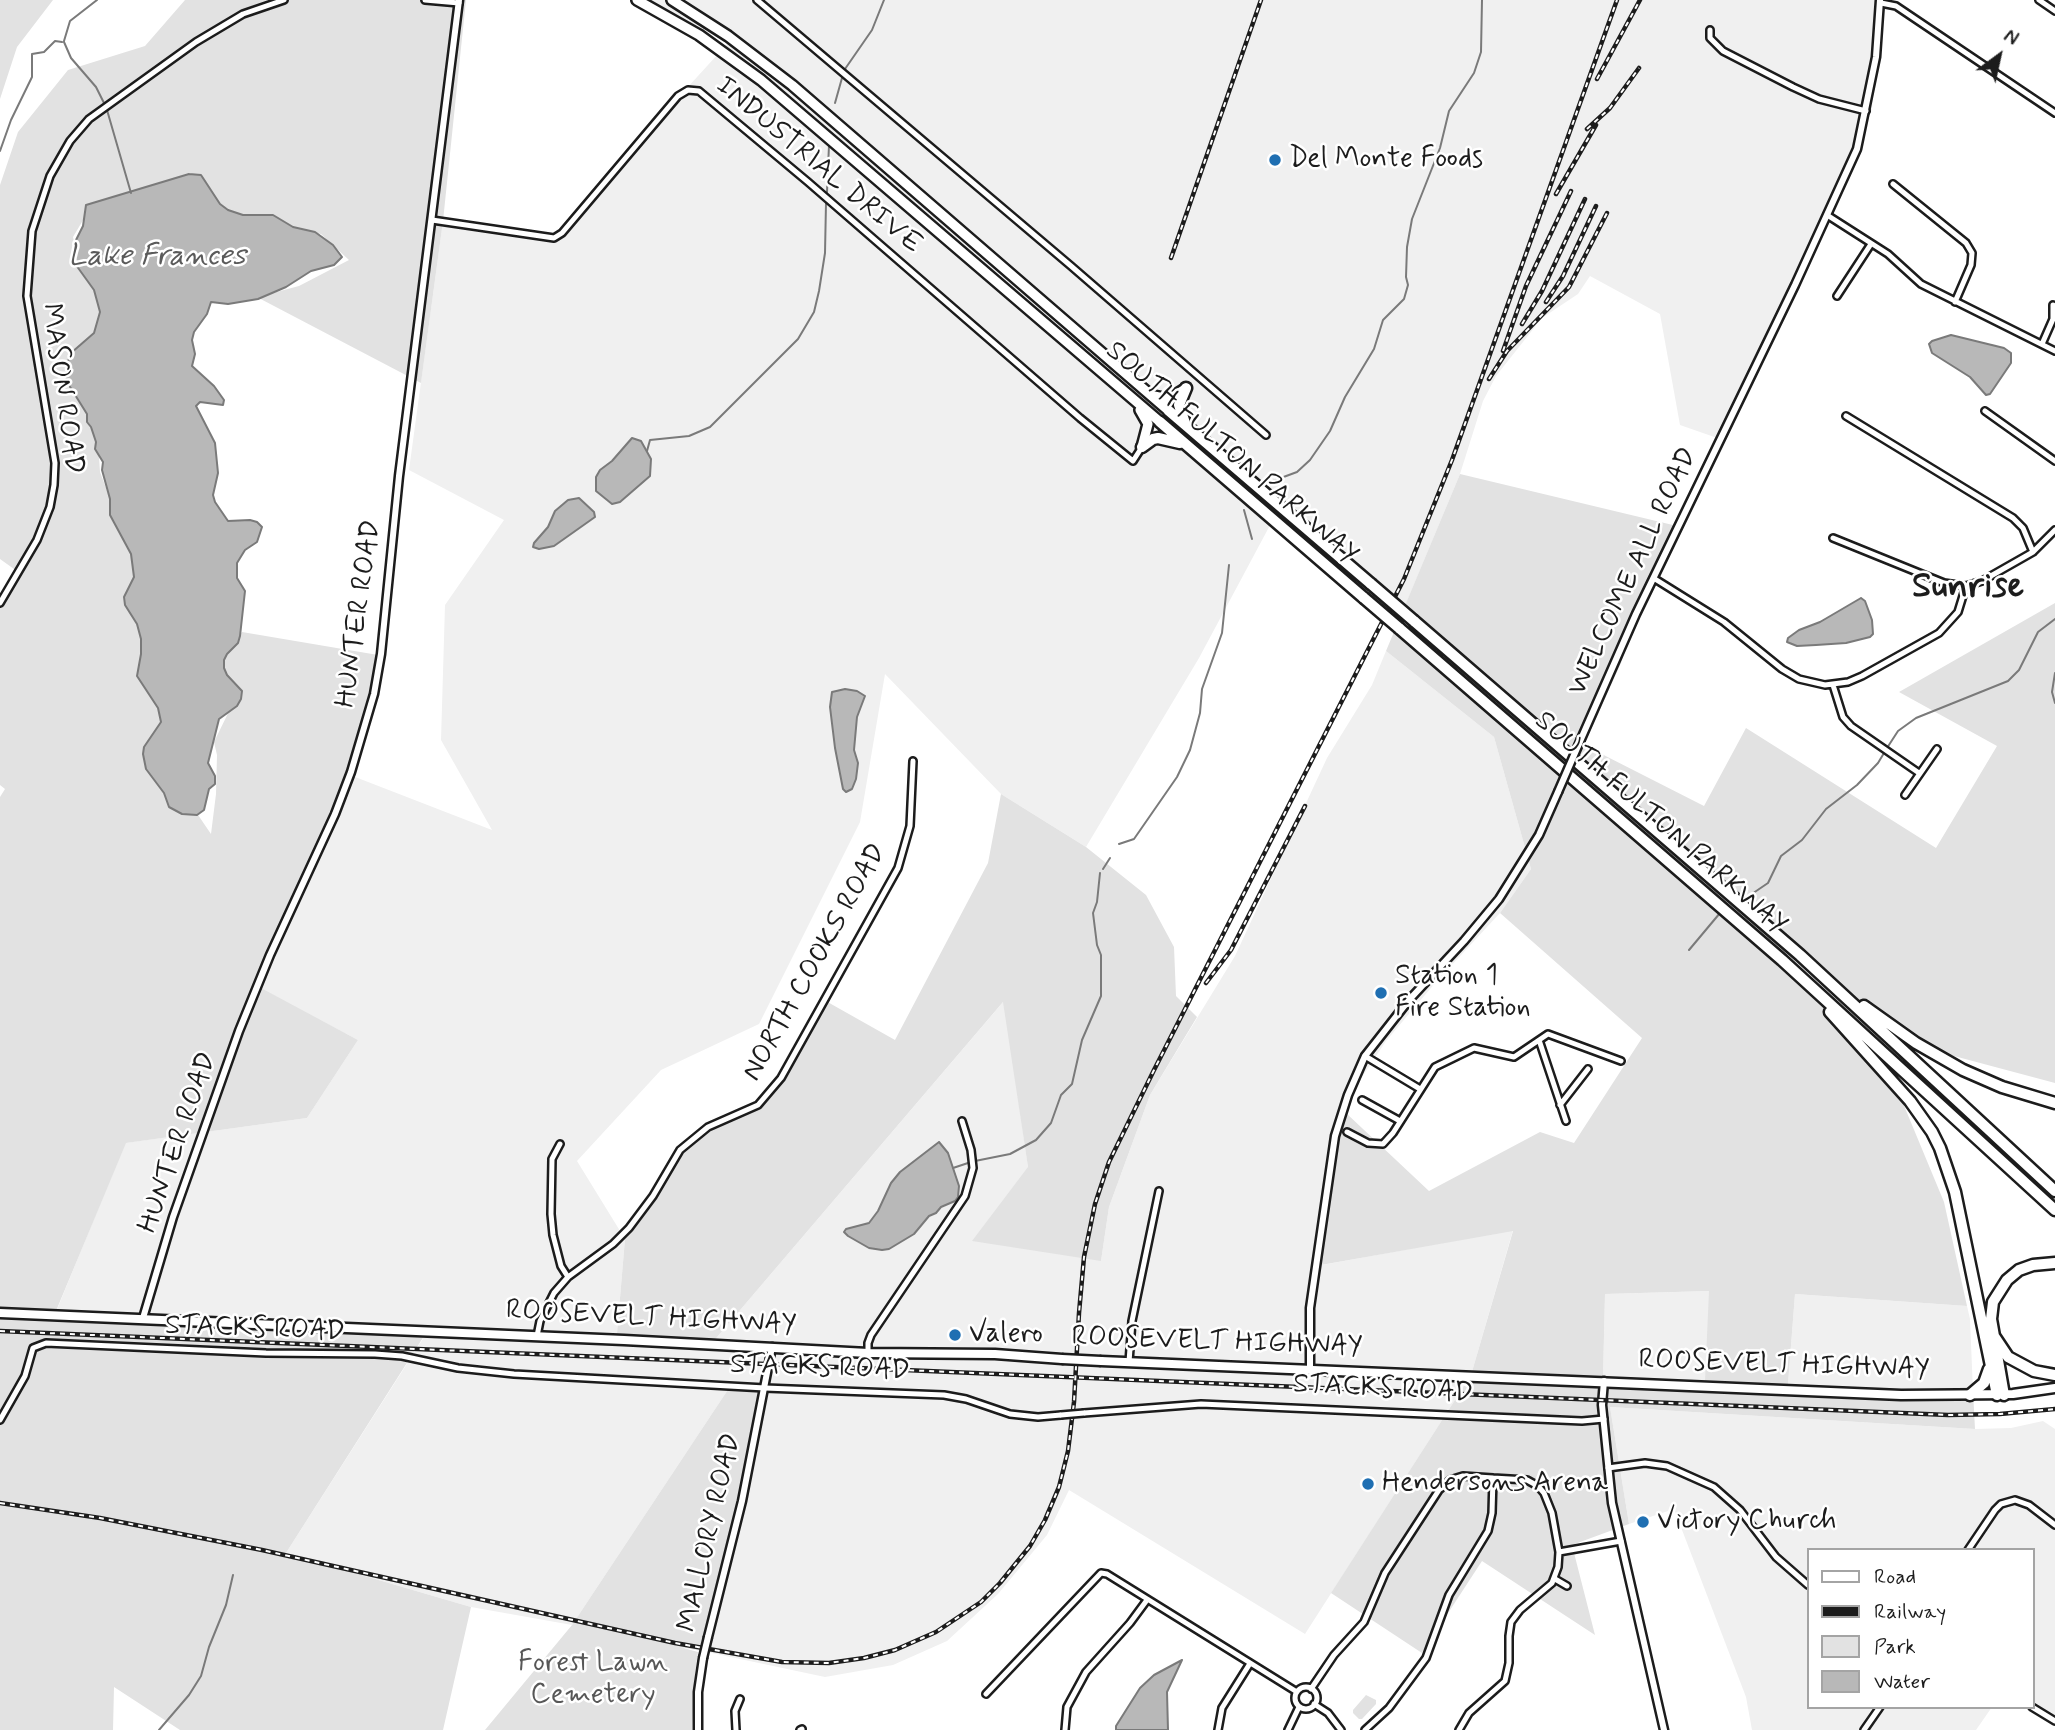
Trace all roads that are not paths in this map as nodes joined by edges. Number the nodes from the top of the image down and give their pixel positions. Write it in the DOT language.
graph roads {
  1 [pos="284,0"];
  2 [pos="425,0"];
  3 [pos="637,0"];
  4 [pos="672,0"];
  5 [pos="757,0"];
  6 [pos="2039,0"];
  7 [pos="459,2"];
  8 [pos="1881,2"];
  9 [pos="2055,11"];
  10 [pos="1710,30"];
  11 [pos="1866,111"];
  12 [pos="2055,113"];
  13 [pos="1893,184"];
  14 [pos="1827,215"];
  15 [pos="432,220"];
  16 [pos="1871,244"];
  17 [pos="1837,296"];
  18 [pos="1955,302"];
  19 [pos="2053,305"];
  20 [pos="2042,345"];
  21 [pos="2055,351"];
  22 [pos="1198,375"];
  23 [pos="1186,388"];
  24 [pos="1123,390"];
  25 [pos="1151,396"];
  26 [pos="1169,411"];
  27 [pos="1985,411"];
  28 [pos="1846,416"];
  29 [pos="1160,422"];
  30 [pos="1188,426"];
  31 [pos="1266,435"];
  32 [pos="1142,447"];
  33 [pos="1193,451"];
  34 [pos="2055,461"];
  35 [pos="2055,530"];
  36 [pos="1833,538"];
  37 [pos="2033,552"];
  38 [pos="1655,579"];
  39 [pos="1966,586"];
  40 [pos="0,603"];
  41 [pos="1833,685"];
  42 [pos="1937,749"];
  43 [pos="913,761"];
  44 [pos="1919,773"];
  45 [pos="1905,795"];
  46 [pos="1800,955"];
  47 [pos="1782,960"];
  48 [pos="1539,1040"];
  49 [pos="1365,1056"];
  50 [pos="1621,1061"];
  51 [pos="1588,1069"];
  52 [pos="1420,1089"];
  53 [pos="1362,1100"];
  54 [pos="2055,1103"];
  55 [pos="1560,1105"];
  56 [pos="962,1121"];
  57 [pos="1400,1121"];
  58 [pos="1566,1121"];
  59 [pos="1347,1132"];
  60 [pos="560,1144"];
  61 [pos="1160,1191"];
  62 [pos="2055,1191"];
  63 [pos="2055,1210"];
  64 [pos="2055,1263"];
  65 [pos="568,1277"];
  66 [pos="0,1313"];
  67 [pos="143,1318"];
  68 [pos="537,1336"];
  69 [pos="1994,1336"];
  70 [pos="772,1347"];
  71 [pos="868,1353"];
  72 [pos="1990,1361"];
  73 [pos="1129,1362"];
  74 [pos="1310,1369"];
  75 [pos="2055,1375"];
  76 [pos="1604,1381"];
  77 [pos="765,1388"];
  78 [pos="2055,1388"];
  79 [pos="1970,1395"];
  80 [pos="2000,1395"];
  81 [pos="1604,1419"];
  82 [pos="0,1420"];
  83 [pos="1608,1468"];
  84 [pos="1493,1478"];
  85 [pos="2055,1525"];
  86 [pos="1621,1541"];
  87 [pos="1969,1548"];
  88 [pos="1559,1552"];
  89 [pos="1555,1579"];
  90 [pos="1806,1583"];
  91 [pos="1567,1586"];
  92 [pos="1147,1600"];
  93 [pos="1249,1664"];
  94 [pos="1311,1689"];
  95 [pos="1297,1692"];
  96 [pos="986,1694"];
  97 [pos="740,1699"];
  98 [pos="1314,1704"];
  99 [pos="1299,1707"];
  100 [pos="2034,1708"];
  101 [pos="1879,1709"];
  102 [pos="2055,1721"];
  103 [pos="698,1730"];
  104 [pos="736,1730"];
  105 [pos="1065,1730"];
  106 [pos="1218,1730"];
  107 [pos="1288,1730"];
  108 [pos="1340,1730"];
  109 [pos="1365,1730"];
  110 [pos="1459,1730"];
  111 [pos="1664,1730"];
  112 [pos="1864,1730"];
  1 -- 40 [label="street, MASON ROAD"];
  2 -- 7 [label="street"];
  3 -- 24 [label="highway, SOUTH FULTON PARKWAY"];
  4 -- 25 [label="highway, SOUTH FULTON PARKWAY"];
  5 -- 22 [label="street"];
  6 -- 9 [label="street"];
  7 -- 15 [label="street, HUNTER ROAD"];
  8 -- 11 [label="street, WELCOME ALL ROAD"];
  8 -- 12 [label="street"];
  10 -- 11 [label="street"];
  11 -- 14 [label="street, WELCOME ALL ROAD"];
  13 -- 18 [label="street"];
  14 -- 16 [label="street"];
  14 -- 38 [label="street, WELCOME ALL ROAD"];
  15 -- 32 [label="street, INDUSTRIAL DRIVE"];
  15 -- 67 [label="street, HUNTER ROAD"];
  16 -- 17 [label="street"];
  16 -- 18 [label="street"];
  18 -- 20 [label="street"];
  19 -- 20 [label="street"];
  20 -- 21 [label="street"];
  22 -- 23 [label="street"];
  22 -- 31 [label="street"];
  23 -- 25 [label="highway"];
  23 -- 30 [label="highway"];
  24 -- 29 [label="highway, SOUTH FULTON PARKWAY"];
  24 -- 32 [label="highway"];
  25 -- 26 [label="highway, SOUTH FULTON PARKWAY"];
  26 -- 30 [label="highway, SOUTH FULTON PARKWAY"];
  27 -- 34 [label="street"];
  28 -- 37 [label="street"];
  29 -- 33 [label="highway, SOUTH FULTON PARKWAY"];
  30 -- 46 [label="highway, SOUTH FULTON PARKWAY, bridge"];
  32 -- 33 [label="highway"];
  33 -- 47 [label="highway, SOUTH FULTON PARKWAY, bridge"];
  35 -- 37 [label="street"];
  36 -- 39 [label="street"];
  37 -- 39 [label="street"];
  38 -- 41 [label="street"];
  38 -- 49 [label="street, WELCOME ALL ROAD, bridge"];
  39 -- 41 [label="street"];
  41 -- 44 [label="street"];
  42 -- 44 [label="street"];
  43 -- 65 [label="street, NORTH COOKS ROAD"];
  44 -- 45 [label="street"];
  46 -- 54 [label="highway"];
  46 -- 62 [label="highway"];
  47 -- 63 [label="highway"];
  47 -- 72 [label="highway"];
  48 -- 50 [label="street"];
  48 -- 52 [label="street"];
  48 -- 55 [label="street"];
  49 -- 52 [label="street"];
  49 -- 74 [label="street, WELCOME ALL ROAD"];
  51 -- 55 [label="street"];
  52 -- 57 [label="street"];
  53 -- 57 [label="street"];
  55 -- 58 [label="street"];
  56 -- 71 [label="street"];
  57 -- 59 [label="street"];
  60 -- 65 [label="street"];
  61 -- 73 [label="street"];
  64 -- 69 [label="highway"];
  65 -- 68 [label="street, NORTH COOKS ROAD"];
  66 -- 67 [label="main road, ROOSEVELT HIGHWAY"];
  67 -- 68 [label="main road, ROOSEVELT HIGHWAY"];
  68 -- 70 [label="main road, ROOSEVELT HIGHWAY"];
  69 -- 75 [label="highway"];
  69 -- 80 [label="highway"];
  70 -- 71 [label="main road, ROOSEVELT HIGHWAY"];
  70 -- 77 [label="street, MALLORY ROAD"];
  71 -- 73 [label="main road, ROOSEVELT HIGHWAY, bridge"];
  72 -- 79 [label="highway"];
  72 -- 80 [label="highway"];
  73 -- 74 [label="main road, ROOSEVELT HIGHWAY"];
  74 -- 76 [label="main road, ROOSEVELT HIGHWAY"];
  76 -- 79 [label="main road, ROOSEVELT HIGHWAY"];
  76 -- 81 [label="street"];
  77 -- 81 [label="street, STACKS ROAD, bridge"];
  77 -- 82 [label="street, STACKS ROAD"];
  77 -- 103 [label="street, MALLORY ROAD, bridge"];
  78 -- 80 [label="main road, ROOSEVELT HIGHWAY"];
  79 -- 80 [label="main road, ROOSEVELT HIGHWAY"];
  81 -- 83 [label="street"];
  83 -- 86 [label="street"];
  83 -- 90 [label="street"];
  84 -- 88 [label="street"];
  84 -- 94 [label="street"];
  84 -- 109 [label="street"];
  85 -- 87 [label="street"];
  86 -- 88 [label="street"];
  86 -- 111 [label="street"];
  88 -- 89 [label="street"];
  89 -- 91 [label="street"];
  89 -- 110 [label="street"];
  92 -- 93 [label="street"];
  92 -- 96 [label="street"];
  92 -- 105 [label="street"];
  93 -- 95 [label="street"];
  93 -- 106 [label="street"];
  94 -- 95 [label="street"];
  94 -- 98 [label="street"];
  95 -- 99 [label="street"];
  97 -- 104 [label="street"];
  98 -- 99 [label="street"];
  98 -- 108 [label="street"];
  99 -- 107 [label="street"];
  100 -- 102 [label="street"];
  101 -- 112 [label="street"];
}
